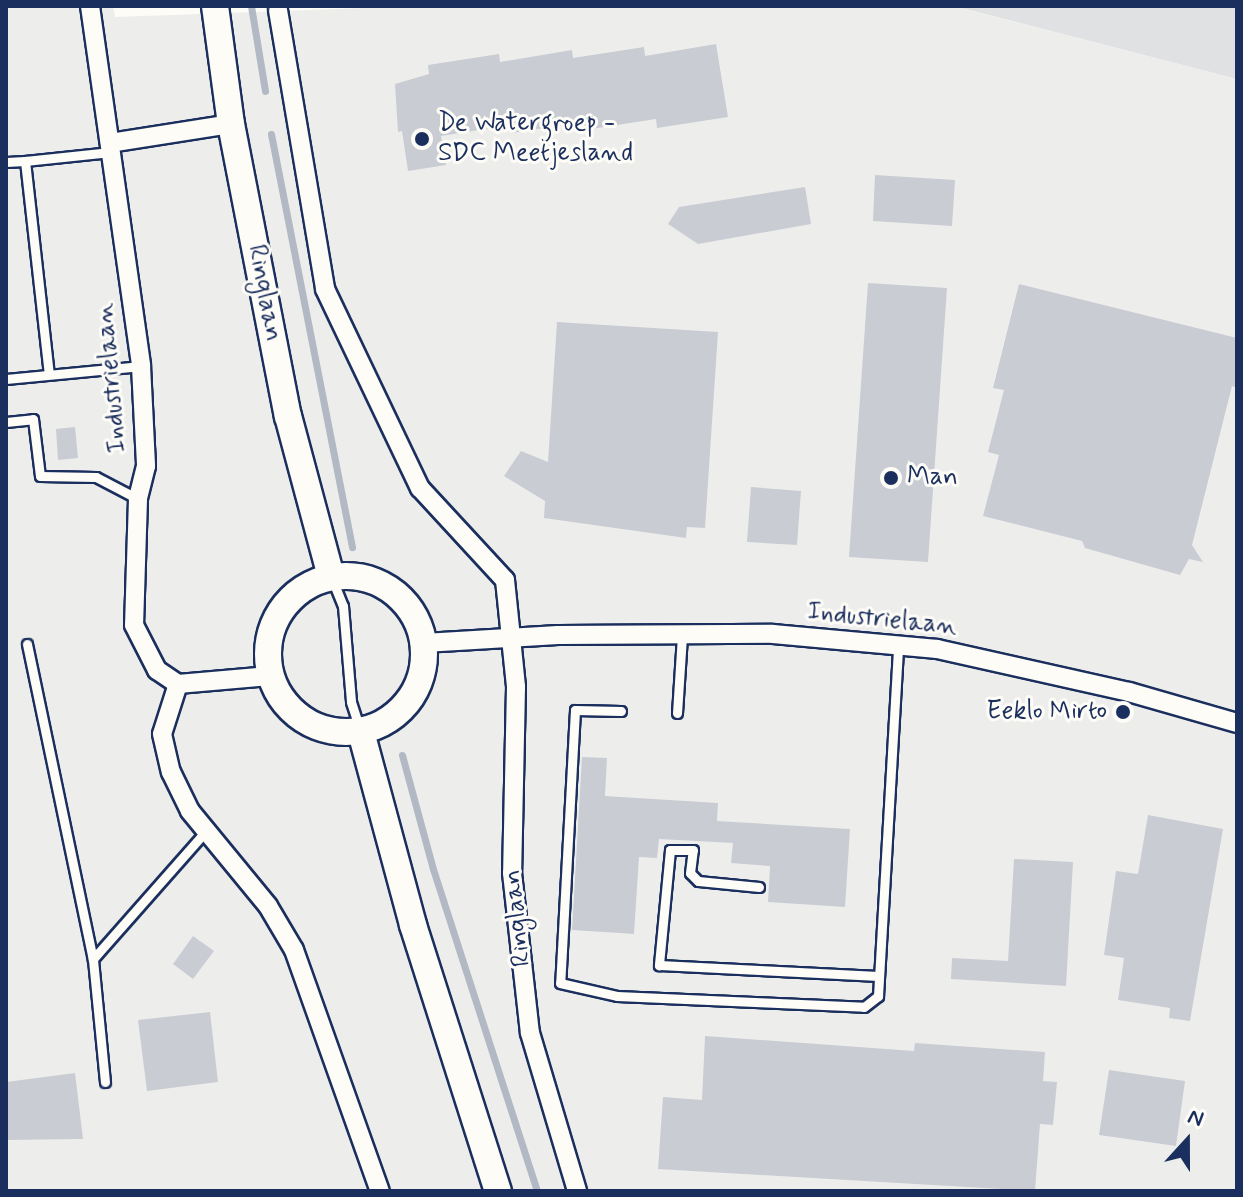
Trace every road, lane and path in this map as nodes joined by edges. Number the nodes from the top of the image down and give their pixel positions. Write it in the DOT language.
graph roads {
  1 [pos="90,6"];
  2 [pos="215,6"];
  3 [pos="278,10"];
  4 [pos="231,124"];
  5 [pos="110,147"];
  6 [pos="25,161"];
  7 [pos="6,162"];
  8 [pos="141,366"];
  9 [pos="49,374"];
  10 [pos="6,379"];
  11 [pos="6,422"];
  12 [pos="138,499"];
  13 [pos="331,576"];
  14 [pos="682,635"];
  15 [pos="514,637"];
  16 [pos="424,643"];
  17 [pos="27,644"];
  18 [pos="898,645"];
  19 [pos="270,676"];
  20 [pos="178,684"];
  21 [pos="621,711"];
  22 [pos="677,713"];
  23 [pos="1237,723"];
  24 [pos="361,732"];
  25 [pos="205,832"];
  26 [pos="759,887"];
  27 [pos="93,959"];
  28 [pos="879,976"];
  29 [pos="105,1082"];
  30 [pos="380,1191"];
  31 [pos="498,1191"];
  32 [pos="577,1191"];
  1 -- 5 [label="street, Industrielaan"];
  2 -- 4 [label="main road, Ringlaan"];
  3 -- 15 [label="street"];
  4 -- 5 [label="street"];
  4 -- 13 [label="main road, Ringlaan"];
  5 -- 6 [label="lane"];
  5 -- 8 [label="street, Industrielaan"];
  6 -- 7 [label="lane"];
  6 -- 9 [label="lane"];
  8 -- 9 [label="lane"];
  8 -- 12 [label="street, Industrielaan"];
  9 -- 10 [label="lane"];
  11 -- 12 [label="lane"];
  12 -- 20 [label="street, Industrielaan"];
  13 -- 16 [label="main road"];
  13 -- 19 [label="main road"];
  13 -- 24 [label="lane"];
  14 -- 15 [label="street, Industrielaan"];
  14 -- 18 [label="street, Industrielaan"];
  14 -- 22 [label="lane"];
  15 -- 16 [label="street, Industrielaan"];
  15 -- 32 [label="street, Ringlaan"];
  16 -- 24 [label="main road"];
  17 -- 27 [label="lane"];
  18 -- 23 [label="street, Industrielaan"];
  18 -- 28 [label="lane"];
  19 -- 20 [label="street"];
  19 -- 24 [label="main road"];
  20 -- 25 [label="street"];
  21 -- 28 [label="lane"];
  24 -- 31 [label="main road"];
  25 -- 27 [label="lane"];
  25 -- 30 [label="street"];
  26 -- 28 [label="lane"];
  27 -- 29 [label="lane"];
}
